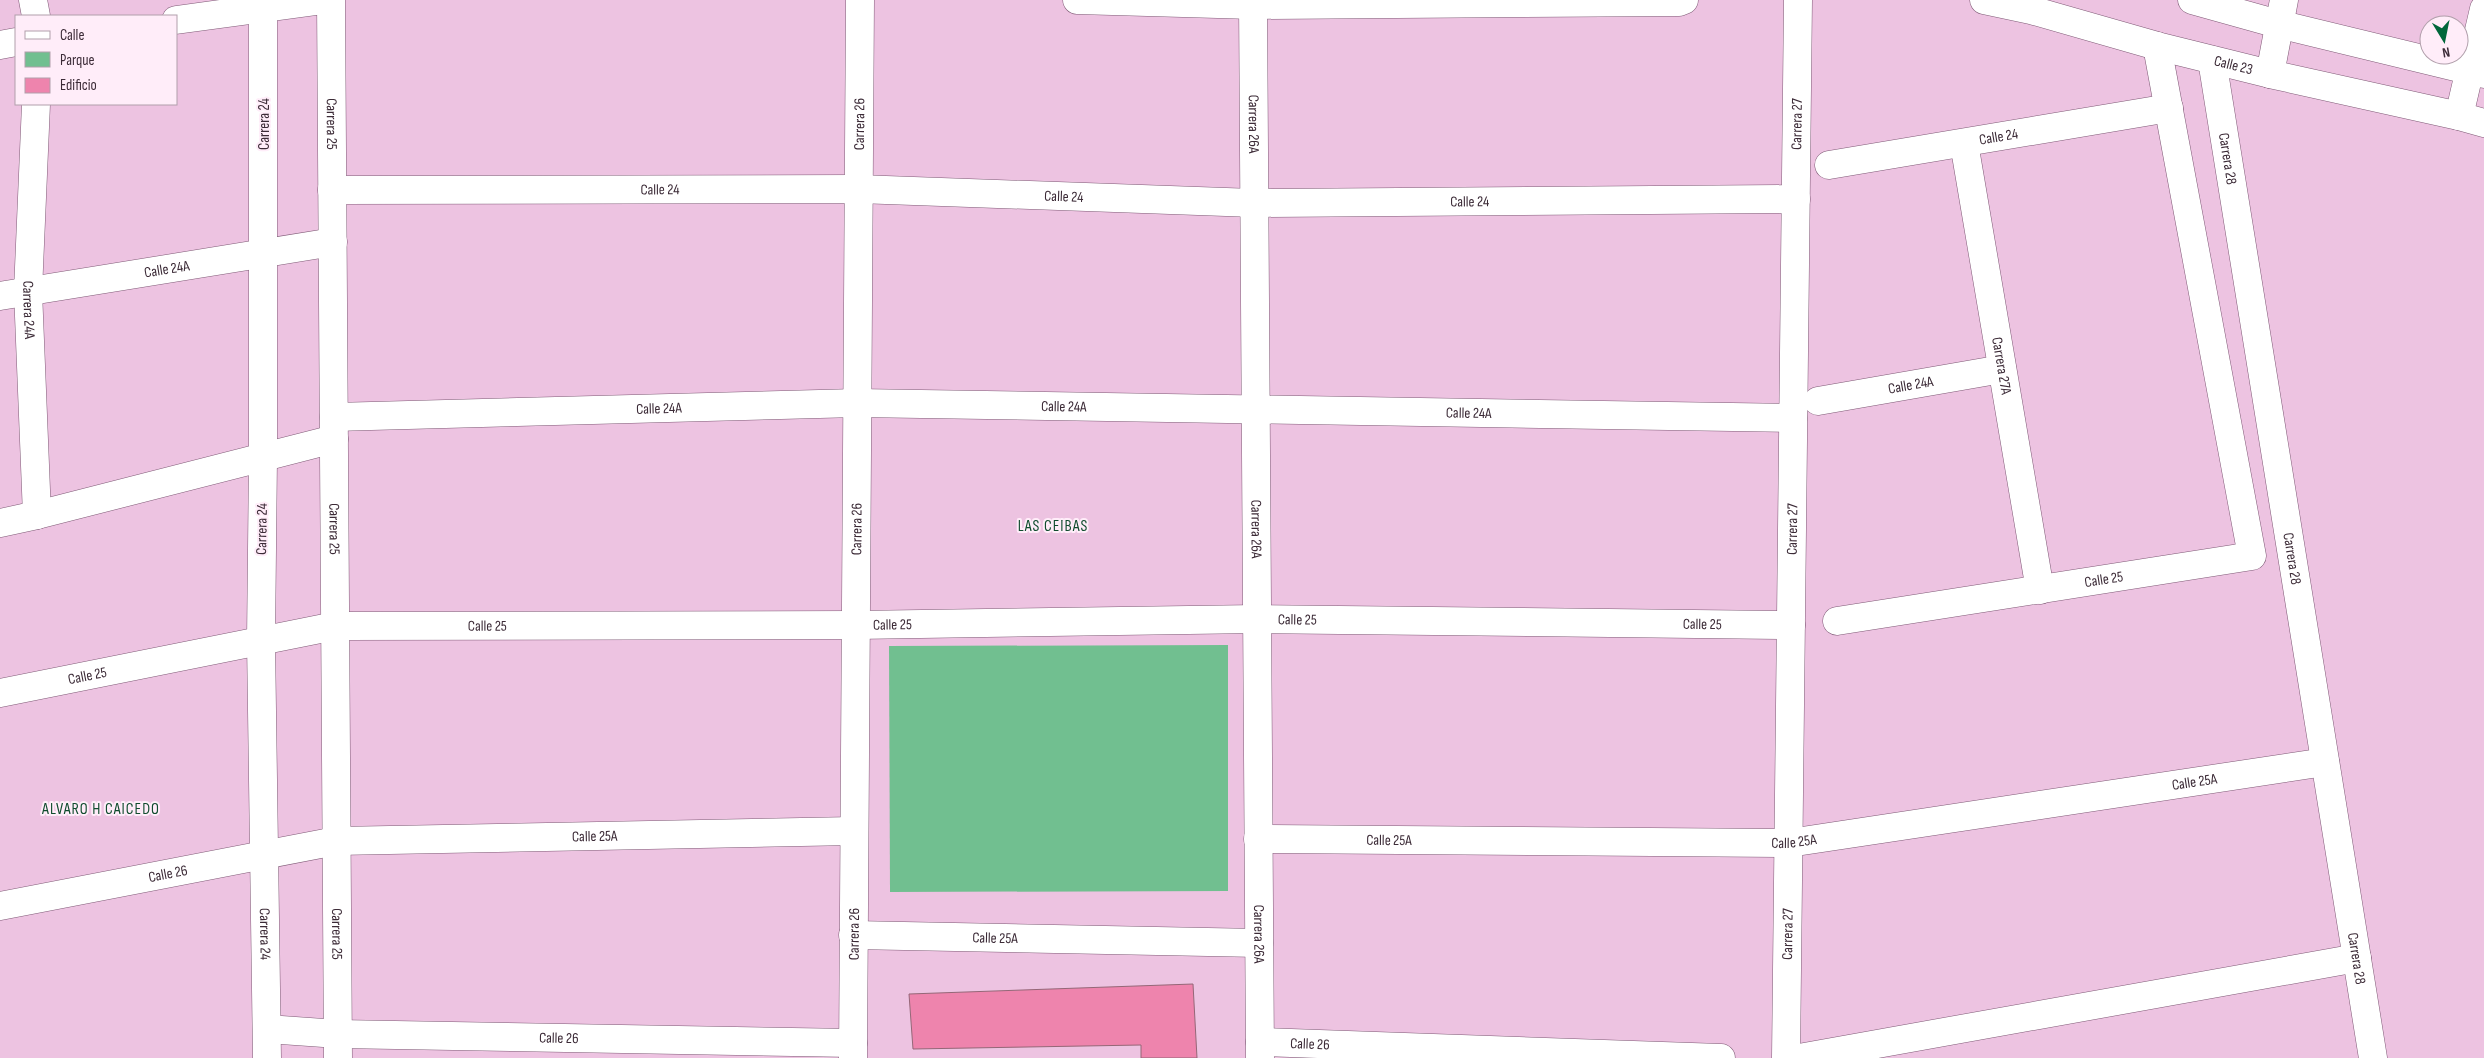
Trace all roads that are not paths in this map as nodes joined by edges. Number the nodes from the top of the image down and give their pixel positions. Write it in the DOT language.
graph roads {
  1 [pos="33,0"];
  2 [pos="324,0"];
  3 [pos="331,0"];
  4 [pos="860,0"];
  5 [pos="1077,0"];
  6 [pos="1684,0"];
  7 [pos="1798,0"];
  8 [pos="1984,0"];
  9 [pos="2192,0"];
  10 [pos="1253,2"];
  11 [pos="263,5"];
  12 [pos="2484,9"];
  13 [pos="2281,12"];
  14 [pos="36,15"];
  15 [pos="178,20"];
  16 [pos="15,42"];
  17 [pos="0,45"];
  18 [pos="2157,46"];
  19 [pos="2212,60"];
  20 [pos="2477,72"];
  21 [pos="2270,74"];
  22 [pos="36,105"];
  23 [pos="2169,108"];
  24 [pos="2472,120"];
  25 [pos="1964,143"];
  26 [pos="1829,165"];
  27 [pos="858,189"];
  28 [pos="332,190"];
  29 [pos="1796,199"];
  30 [pos="1254,202"];
  31 [pos="332,242"];
  32 [pos="264,255"];
  33 [pos="28,291"];
  34 [pos="0,296"];
  35 [pos="2002,369"];
  36 [pos="1818,401"];
  37 [pos="857,403"];
  38 [pos="1255,408"];
  39 [pos="1793,418"];
  40 [pos="334,428"];
  41 [pos="263,457"];
  42 [pos="37,516"];
  43 [pos="0,523"];
  44 [pos="2040,590"];
  45 [pos="1256,619"];
  46 [pos="1837,621"];
  47 [pos="856,625"];
  48 [pos="1791,625"];
  49 [pos="335,626"];
  50 [pos="261,641"];
  51 [pos="0,693"];
  52 [pos="2325,762"];
  53 [pos="854,831"];
  54 [pos="1258,839"];
  55 [pos="336,841"];
  56 [pos="1789,843"];
  57 [pos="264,856"];
  58 [pos="0,906"];
  59 [pos="853,935"];
  60 [pos="1258,943"];
  61 [pos="2357,958"];
  62 [pos="267,1029"];
  63 [pos="338,1046"];
  64 [pos="853,1050"];
  65 [pos="1260,1050"];
  66 [pos="267,1058"];
  67 [pos="1721,1058"];
  68 [pos="1786,1058"];
  69 [pos="1799,1058"];
  70 [pos="2373,1058"];
  1 -- 14 [label="street"];
  2 -- 11 [label="street"];
  3 -- 28 [label="street, Carrera 25"];
  4 -- 27 [label="street, Carrera 26"];
  5 -- 10 [label="street"];
  6 -- 10 [label="street"];
  7 -- 29 [label="street, Carrera 27"];
  8 -- 18 [label="street, Calle 23"];
  9 -- 13 [label="street"];
  10 -- 30 [label="street, Carrera 26A"];
  11 -- 15 [label="street"];
  11 -- 32 [label="street, Carrera 24"];
  12 -- 20 [label="street"];
  13 -- 20 [label="street"];
  13 -- 21 [label="street"];
  16 -- 17 [label="street"];
  18 -- 19 [label="street, Calle 23"];
  18 -- 23 [label="street"];
  19 -- 21 [label="street, Calle 23"];
  19 -- 52 [label="street, Carrera 28"];
  20 -- 24 [label="street"];
  21 -- 24 [label="street, Calle 23"];
  22 -- 33 [label="street, Carrera 24A"];
  23 -- 25 [label="street, Calle 24"];
  23 -- 44 [label="street, Calle 25"];
  25 -- 26 [label="street, Calle 24"];
  25 -- 35 [label="street, Carrera 27A"];
  27 -- 28 [label="street, Calle 24"];
  27 -- 30 [label="street, Calle 24"];
  27 -- 37 [label="street, Carrera 26"];
  28 -- 31 [label="street, Carrera 25"];
  29 -- 30 [label="street, Calle 24"];
  29 -- 39 [label="street, Carrera 27"];
  30 -- 38 [label="street, Carrera 26A"];
  31 -- 32 [label="street, Calle 24A"];
  31 -- 40 [label="street, Carrera 25"];
  32 -- 33 [label="street, Calle 24A"];
  32 -- 41 [label="street, Carrera 24"];
  33 -- 34 [label="street, Calle 24A"];
  33 -- 42 [label="street, Carrera 24A"];
  35 -- 36 [label="street, Calle 24A"];
  35 -- 44 [label="street, Carrera 27A"];
  37 -- 38 [label="street, Calle 24A"];
  37 -- 40 [label="street, Calle 24A"];
  37 -- 47 [label="street, Carrera 26"];
  38 -- 39 [label="street, Calle 24A"];
  38 -- 45 [label="street, Carrera 26A"];
  39 -- 48 [label="street, Carrera 27"];
  40 -- 41 [label="street"];
  40 -- 49 [label="street, Carrera 25"];
  41 -- 42 [label="street"];
  41 -- 50 [label="street, Carrera 24"];
  42 -- 43 [label="street"];
  44 -- 46 [label="street, Calle 25"];
  45 -- 47 [label="street, Calle 25"];
  45 -- 48 [label="street, Calle 25"];
  45 -- 54 [label="street, Carrera 26A"];
  47 -- 49 [label="street, Calle 25"];
  47 -- 53 [label="street, Carrera 26"];
  48 -- 56 [label="street, Carrera 27"];
  49 -- 50 [label="street, Calle 25"];
  49 -- 55 [label="street, Carrera 25"];
  50 -- 51 [label="street, Calle 25"];
  50 -- 57 [label="street, Carrera 24"];
  52 -- 56 [label="street, Calle 25A"];
  52 -- 61 [label="street, Carrera 28"];
  53 -- 55 [label="street, Calle 25A"];
  53 -- 59 [label="street, Carrera 26"];
  54 -- 56 [label="street, Calle 25A"];
  54 -- 60 [label="street, Carrera 26A"];
  55 -- 57 [label="street, Calle 26"];
  55 -- 63 [label="street, Carrera 25"];
  56 -- 68 [label="street, Carrera 27"];
  57 -- 58 [label="street, Calle 26"];
  57 -- 62 [label="street, Carrera 24"];
  59 -- 60 [label="street, Calle 25A"];
  59 -- 64 [label="street, Carrera 26"];
  60 -- 65 [label="street, Carrera 26A"];
  61 -- 69 [label="street"];
  61 -- 70 [label="street, Carrera 28"];
  62 -- 63 [label="street, Calle 26"];
  62 -- 66 [label="street, Carrera 24"];
  63 -- 64 [label="street, Calle 26"];
  65 -- 67 [label="street, Calle 26"];
}
